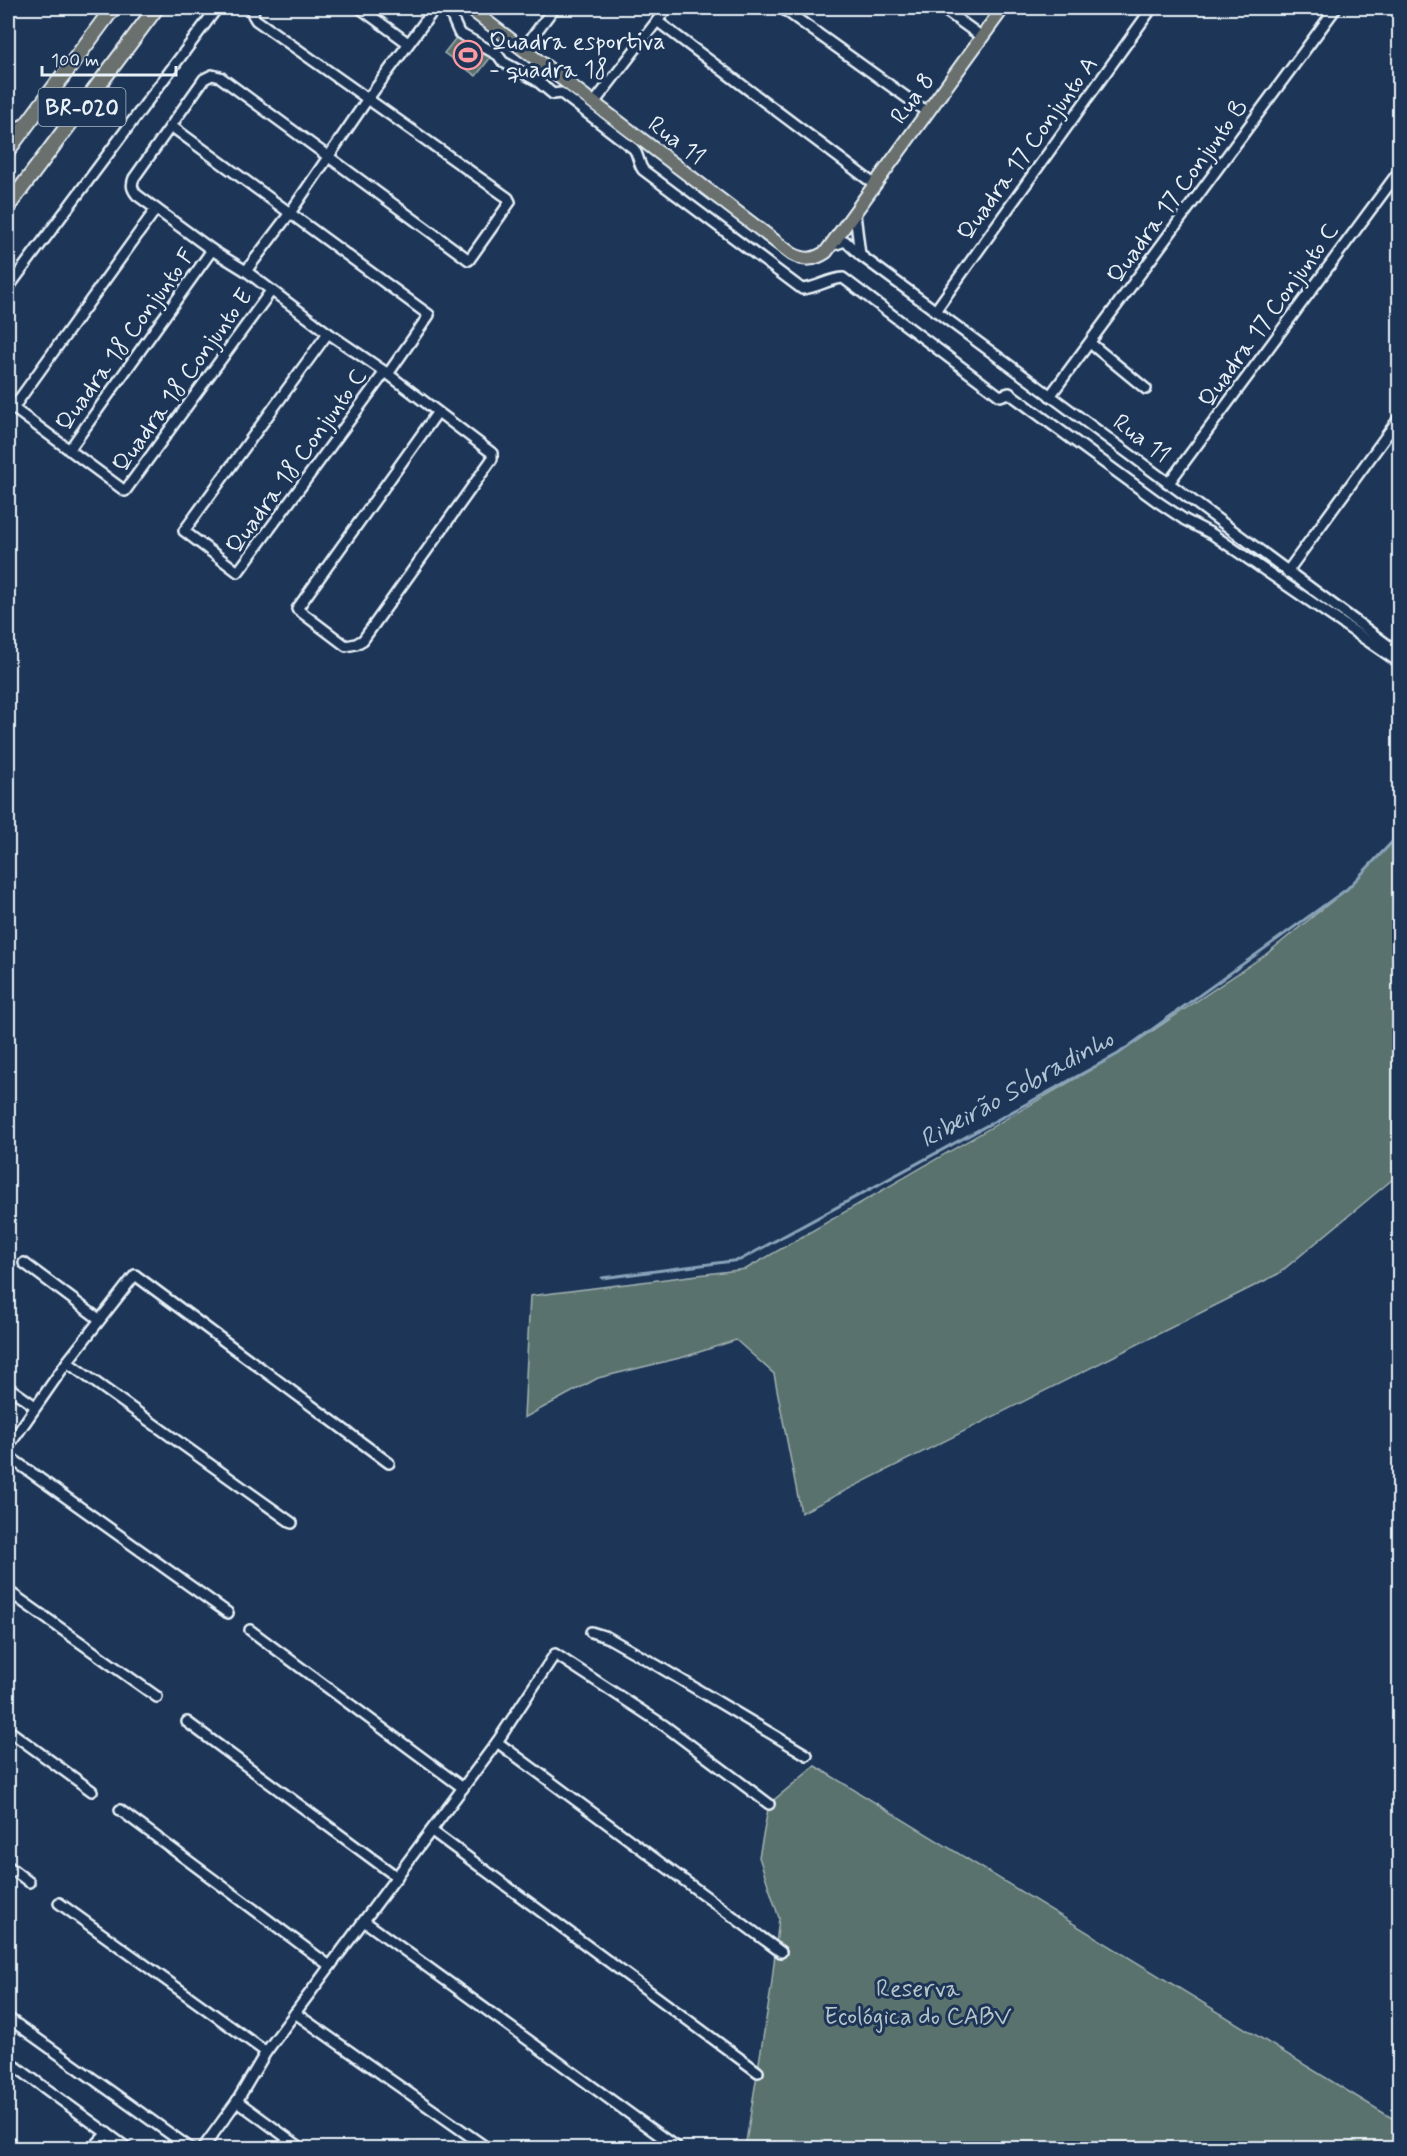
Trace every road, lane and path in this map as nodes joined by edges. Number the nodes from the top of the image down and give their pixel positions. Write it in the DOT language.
graph roads {
  1 [pos="113,8"];
  2 [pos="156,8"];
  3 [pos="217,8"];
  4 [pos="253,8"];
  5 [pos="360,8"];
  6 [pos="435,8"];
  7 [pos="450,8"];
  8 [pos="469,8"];
  9 [pos="554,8"];
  10 [pos="667,8"];
  11 [pos="782,8"];
  12 [pos="942,8"];
  13 [pos="1004,8"];
  14 [pos="1152,8"];
  15 [pos="1336,8"];
  16 [pos="657,21"];
  17 [pos="982,37"];
  18 [pos="408,43"];
  19 [pos="524,48"];
  20 [pos="367,100"];
  21 [pos="594,103"];
  22 [pos="927,112"];
  23 [pos="29,121"];
  24 [pos="171,126"];
  25 [pos="8,133"];
  26 [pos="8,150"];
  27 [pos="328,157"];
  28 [pos="1400,170"];
  29 [pos="874,184"];
  30 [pos="8,206"];
  31 [pos="156,209"];
  32 [pos="290,213"];
  33 [pos="855,214"];
  34 [pos="831,246"];
  35 [pos="212,250"];
  36 [pos="860,255"];
  37 [pos="246,271"];
  38 [pos="8,288"];
  39 [pos="271,291"];
  40 [pos="935,311"];
  41 [pos="328,333"];
  42 [pos="1090,344"];
  43 [pos="387,373"];
  44 [pos="1146,389"];
  45 [pos="1050,396"];
  46 [pos="437,413"];
  47 [pos="1400,417"];
  48 [pos="69,450"];
  49 [pos="1168,484"];
  50 [pos="1287,572"];
  51 [pos="1400,654"];
  52 [pos="1400,663"];
  53 [pos="24,1263"];
  54 [pos="99,1319"];
  55 [pos="67,1362"];
  56 [pos="8,1386"];
  57 [pos="35,1406"];
  58 [pos="8,1447"];
  59 [pos="8,1456"];
  60 [pos="389,1463"];
  61 [pos="292,1523"];
  62 [pos="8,1592"];
  63 [pos="228,1613"];
  64 [pos="250,1630"];
  65 [pos="591,1632"];
  66 [pos="157,1697"];
  67 [pos="187,1722"];
  68 [pos="8,1730"];
  69 [pos="497,1742"];
  70 [pos="807,1755"];
  71 [pos="463,1788"];
  72 [pos="92,1791"];
  73 [pos="769,1804"];
  74 [pos="120,1810"];
  75 [pos="432,1831"];
  76 [pos="8,1866"];
  77 [pos="397,1877"];
  78 [pos="30,1882"];
  79 [pos="59,1903"];
  80 [pos="364,1921"];
  81 [pos="781,1952"];
  82 [pos="330,1966"];
  83 [pos="295,2013"];
  84 [pos="8,2018"];
  85 [pos="266,2052"];
  86 [pos="8,2061"];
  87 [pos="758,2072"];
  88 [pos="237,2101"];
  89 [pos="107,2133"];
  90 [pos="8,2142"];
  91 [pos="17,2148"];
  92 [pos="93,2148"];
  93 [pos="127,2148"];
  94 [pos="190,2148"];
  95 [pos="203,2148"];
  96 [pos="302,2148"];
  97 [pos="487,2148"];
  98 [pos="677,2148"];
  1 -- 23 [label="highway, BR-020"];
  2 -- 30 [label="highway, BR-020"];
  3 -- 38 [label="street"];
  4 -- 20 [label="street"];
  5 -- 18 [label="street"];
  6 -- 18 [label="street"];
  7 -- 52 [label="street"];
  8 -- 19 [label="main road, Rua 11"];
  9 -- 19 [label="street"];
  10 -- 16 [label="street"];
  11 -- 22 [label="street"];
  12 -- 17 [label="street"];
  13 -- 17 [label="main road, Rua 8"];
  14 -- 40 [label="street, Quadra 17 Conjunto A"];
  15 -- 42 [label="street, Quadra 17 Conjunto B"];
  16 -- 21 [label="street"];
  16 -- 29 [label="street"];
  17 -- 22 [label="main road, Rua 8"];
  18 -- 20 [label="street"];
  19 -- 21 [label="main road, Rua 11"];
  20 -- 27 [label="street"];
  20 -- 27 [label="street"];
  21 -- 34 [label="main road, Rua 11"];
  22 -- 29 [label="main road, Rua 8"];
  23 -- 25 [label="street"];
  23 -- 26 [label="highway, BR-020"];
  24 -- 27 [label="street"];
  24 -- 31 [label="street"];
  24 -- 32 [label="street"];
  27 -- 32 [label="street"];
  28 -- 49 [label="street, Quadra 17 Conjunto C"];
  29 -- 33 [label="main road, Rua 8"];
  31 -- 35 [label="street"];
  31 -- 48 [label="street"];
  32 -- 37 [label="street"];
  32 -- 43 [label="street, Quadra 18 Conjunto C"];
  33 -- 34 [label="main road, Rua 11"];
  33 -- 36 [label="street"];
  34 -- 36 [label="street, Rua 11"];
  35 -- 37 [label="street"];
  35 -- 48 [label="street, Quadra 18 Conjunto F"];
  36 -- 40 [label="street, Rua 11"];
  37 -- 39 [label="street"];
  39 -- 41 [label="street"];
  39 -- 48 [label="street, Quadra 18 Conjunto E"];
  40 -- 45 [label="street, Rua 11"];
  41 -- 43 [label="street"];
  41 -- 43 [label="street, Quadra 18 Conjunto C"];
  42 -- 44 [label="street"];
  42 -- 45 [label="street, Quadra 17 Conjunto B"];
  43 -- 46 [label="street"];
  45 -- 49 [label="street, Rua 11"];
  46 -- 46 [label="street"];
  47 -- 50 [label="street"];
  49 -- 50 [label="street, Rua 11"];
  50 -- 51 [label="street, Rua 11"];
  53 -- 54 [label="street"];
  54 -- 55 [label="street"];
  54 -- 60 [label="street"];
  55 -- 57 [label="street"];
  55 -- 61 [label="street"];
  56 -- 57 [label="street"];
  57 -- 58 [label="street"];
  59 -- 63 [label="street"];
  62 -- 66 [label="street"];
  64 -- 71 [label="street"];
  65 -- 70 [label="street"];
  67 -- 77 [label="street"];
  68 -- 72 [label="street"];
  69 -- 71 [label="street"];
  69 -- 73 [label="street"];
  69 -- 81 [label="street"];
  71 -- 75 [label="street"];
  74 -- 82 [label="street"];
  75 -- 77 [label="street"];
  75 -- 87 [label="street"];
  76 -- 78 [label="street"];
  77 -- 80 [label="street"];
  79 -- 85 [label="street"];
  80 -- 82 [label="street"];
  80 -- 98 [label="street"];
  82 -- 83 [label="street"];
  83 -- 85 [label="street"];
  83 -- 97 [label="street"];
  84 -- 94 [label="street"];
  85 -- 88 [label="street"];
  86 -- 89 [label="street"];
  88 -- 95 [label="street"];
  88 -- 96 [label="street"];
  89 -- 92 [label="street"];
  89 -- 93 [label="street"];
  90 -- 91 [label="street"];
}
